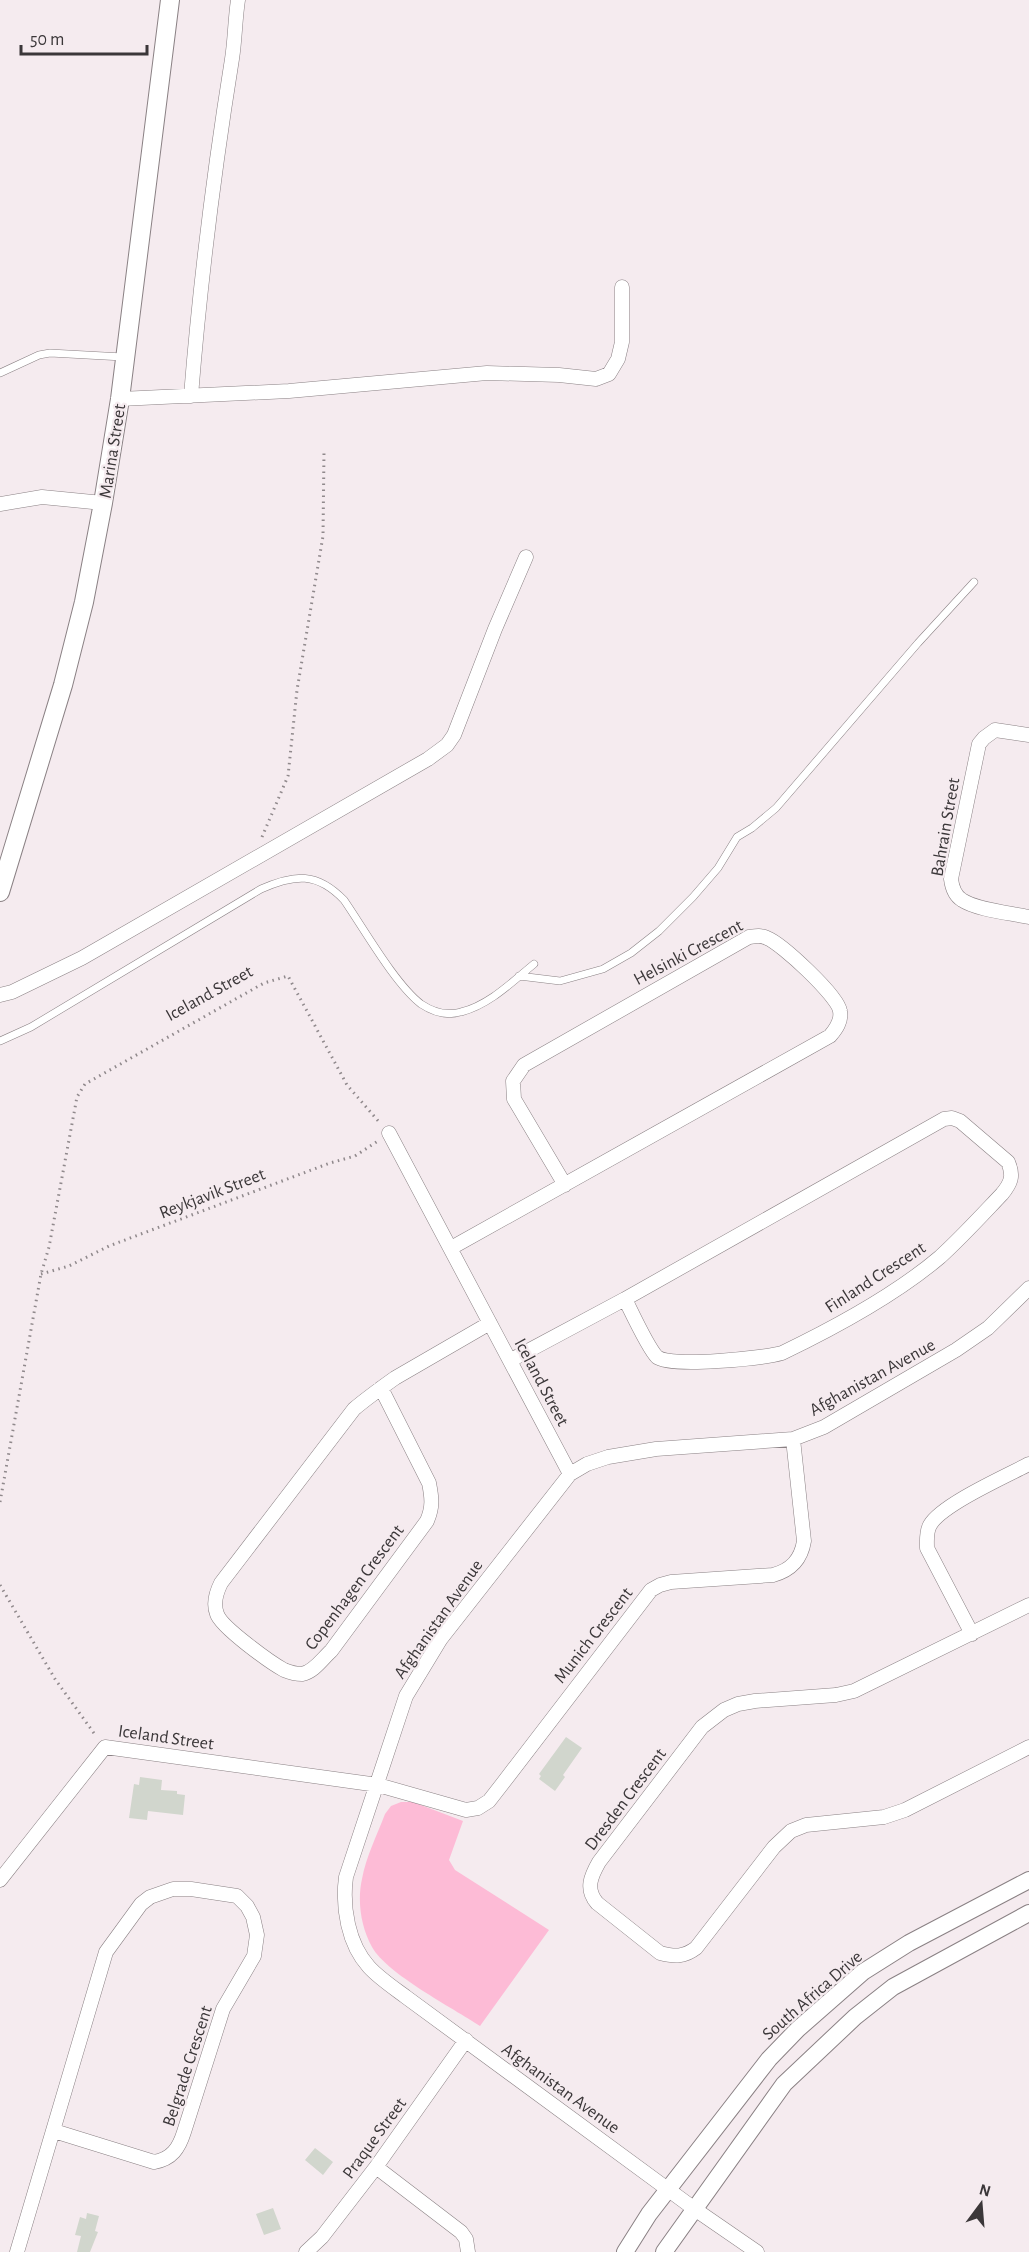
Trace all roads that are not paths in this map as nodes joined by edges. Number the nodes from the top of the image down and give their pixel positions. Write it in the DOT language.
graph roads {
  1 [pos="170,0"];
  2 [pos="238,0"];
  3 [pos="622,286"];
  4 [pos="125,357"];
  5 [pos="0,373"];
  6 [pos="191,396"];
  7 [pos="120,399"];
  8 [pos="103,503"];
  9 [pos="0,504"];
  10 [pos="526,558"];
  11 [pos="974,582"];
  12 [pos="1029,735"];
  13 [pos="0,892"];
  14 [pos="1029,917"];
  15 [pos="534,964"];
  16 [pos="519,976"];
  17 [pos="0,995"];
  18 [pos="0,1041"];
  19 [pos="389,1133"];
  20 [pos="565,1185"];
  21 [pos="451,1248"];
  22 [pos="1029,1288"];
  23 [pos="625,1299"];
  24 [pos="490,1323"];
  25 [pos="511,1360"];
  26 [pos="381,1388"];
  27 [pos="793,1439"];
  28 [pos="1029,1464"];
  29 [pos="570,1474"];
  30 [pos="1029,1605"];
  31 [pos="972,1634"];
  32 [pos="1029,1747"];
  33 [pos="378,1785"];
  34 [pos="0,1880"];
  35 [pos="1029,1880"];
  36 [pos="1029,1913"];
  37 [pos="466,2040"];
  38 [pos="54,2131"];
  39 [pos="376,2167"];
  40 [pos="669,2189"];
  41 [pos="696,2210"];
  42 [pos="17,2252"];
  43 [pos="306,2252"];
  44 [pos="468,2252"];
  45 [pos="625,2252"];
  46 [pos="664,2252"];
  47 [pos="757,2252"];
  1 -- 4 [label="main road, Marina Street"];
  2 -- 6 [label="street"];
  3 -- 6 [label="street"];
  4 -- 5 [label="lane"];
  4 -- 7 [label="main road, Marina Street"];
  6 -- 7 [label="street"];
  7 -- 8 [label="main road, Marina Street"];
  8 -- 9 [label="street"];
  8 -- 13 [label="main road, Marina Street"];
  10 -- 17 [label="street"];
  11 -- 16 [label="lane"];
  12 -- 14 [label="street, Bahrain Street"];
  15 -- 16 [label="lane"];
  16 -- 18 [label="lane"];
  19 -- 21 [label="street, Iceland Street"];
  20 -- 20 [label="street, Helsinki Crescent"];
  20 -- 21 [label="street, Helsinki Crescent"];
  21 -- 24 [label="street, Iceland Street"];
  22 -- 27 [label="street, Afghanistan Avenue"];
  23 -- 23 [label="street, Finland Crescent"];
  23 -- 25 [label="street, Finland Crescent"];
  24 -- 25 [label="street, Iceland Street"];
  24 -- 26 [label="street, Copenhagen Crescent"];
  25 -- 29 [label="street, Iceland Street"];
  26 -- 26 [label="street, Copenhagen Crescent"];
  27 -- 29 [label="street, Afghanistan Avenue"];
  27 -- 33 [label="street, Munich Crescent"];
  28 -- 31 [label="street"];
  29 -- 33 [label="street, Afghanistan Avenue"];
  30 -- 31 [label="street, Dresden Crescent"];
  31 -- 32 [label="street, Dresden Crescent"];
  33 -- 34 [label="street, Iceland Street"];
  33 -- 37 [label="street, Afghanistan Avenue"];
  35 -- 40 [label="street, South Africa Drive"];
  36 -- 41 [label="street"];
  37 -- 39 [label="street, Praque Street"];
  37 -- 40 [label="street, Afghanistan Avenue"];
  38 -- 38 [label="street, Belgrade Crescent"];
  38 -- 42 [label="street, Belgrade Crescent"];
  39 -- 43 [label="street, Praque Street"];
  39 -- 44 [label="street"];
  40 -- 41 [label="street, Afghanistan Avenue"];
  40 -- 45 [label="street, South Africa Drive"];
  41 -- 46 [label="street"];
  41 -- 47 [label="street, Afghanistan Avenue"];
}
